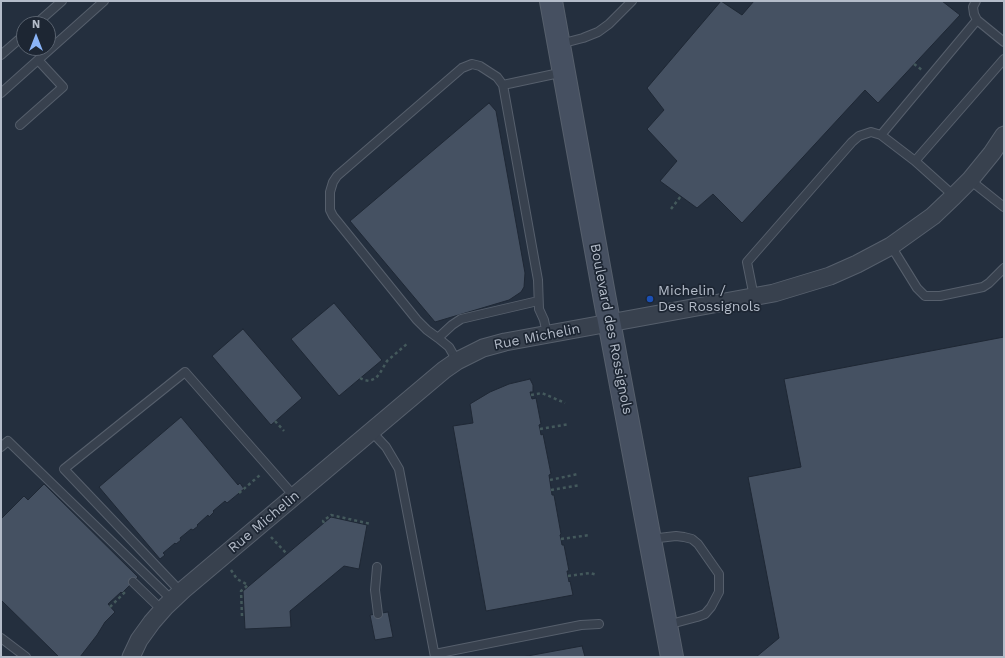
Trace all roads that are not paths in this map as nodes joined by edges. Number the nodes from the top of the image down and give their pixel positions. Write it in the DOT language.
graph roads {
  1 [pos="62,1"];
  2 [pos="104,1"];
  3 [pos="551,1"];
  4 [pos="632,1"];
  5 [pos="976,1"];
  6 [pos="45,16"];
  7 [pos="977,20"];
  8 [pos="16,42"];
  9 [pos="1004,42"];
  10 [pos="559,44"];
  11 [pos="1,56"];
  12 [pos="38,60"];
  13 [pos="1004,60"];
  14 [pos="564,72"];
  15 [pos="502,85"];
  16 [pos="1,93"];
  17 [pos="20,125"];
  18 [pos="881,135"];
  19 [pos="1004,135"];
  20 [pos="915,161"];
  21 [pos="970,180"];
  22 [pos="954,196"];
  23 [pos="1004,207"];
  24 [pos="890,246"];
  25 [pos="1004,268"];
  26 [pos="754,297"];
  27 [pos="538,301"];
  28 [pos="610,323"];
  29 [pos="547,334"];
  30 [pos="438,338"];
  31 [pos="457,361"];
  32 [pos="372,431"];
  33 [pos="1,447"];
  34 [pos="294,496"];
  35 [pos="650,539"];
  36 [pos="377,567"];
  37 [pos="133,582"];
  38 [pos="172,601"];
  39 [pos="378,614"];
  40 [pos="599,624"];
  41 [pos="666,625"];
  42 [pos="1,638"];
  43 [pos="435,656"];
  44 [pos="26,657"];
  45 [pos="131,657"];
  46 [pos="672,657"];
  1 -- 6 [label="lane"];
  2 -- 12 [label="lane"];
  3 -- 10 [label="street, Boulevard des Rossignols"];
  4 -- 10 [label="lane"];
  5 -- 7 [label="lane"];
  7 -- 9 [label="lane"];
  7 -- 18 [label="lane"];
  8 -- 11 [label="lane"];
  10 -- 14 [label="street, Boulevard des Rossignols"];
  12 -- 16 [label="lane"];
  12 -- 17 [label="lane"];
  13 -- 20 [label="lane"];
  14 -- 15 [label="lane"];
  14 -- 28 [label="street, Boulevard des Rossignols"];
  15 -- 27 [label="lane"];
  15 -- 30 [label="lane"];
  18 -- 20 [label="lane"];
  18 -- 26 [label="lane"];
  19 -- 21 [label="street, Rue Michelin"];
  20 -- 22 [label="lane"];
  21 -- 22 [label="street, Rue Michelin"];
  21 -- 23 [label="lane"];
  22 -- 24 [label="street, Rue Michelin"];
  24 -- 25 [label="lane"];
  24 -- 26 [label="street, Rue Michelin"];
  26 -- 28 [label="street, Rue Michelin"];
  27 -- 29 [label="lane"];
  27 -- 30 [label="lane"];
  28 -- 29 [label="street, Rue Michelin"];
  28 -- 35 [label="street, Boulevard des Rossignols"];
  29 -- 31 [label="street, Rue Michelin"];
  30 -- 31 [label="lane"];
  31 -- 32 [label="street, Rue Michelin"];
  32 -- 34 [label="street, Rue Michelin"];
  32 -- 43 [label="lane"];
  33 -- 38 [label="lane"];
  34 -- 38 [label="street, Rue Michelin"];
  34 -- 38 [label="lane"];
  35 -- 41 [label="street, Boulevard des Rossignols"];
  35 -- 41 [label="lane"];
  36 -- 39 [label="lane"];
  37 -- 38 [label="lane"];
  38 -- 45 [label="street, Rue Michelin"];
  40 -- 43 [label="lane"];
  41 -- 46 [label="street, Boulevard des Rossignols"];
  42 -- 44 [label="lane"];
}
